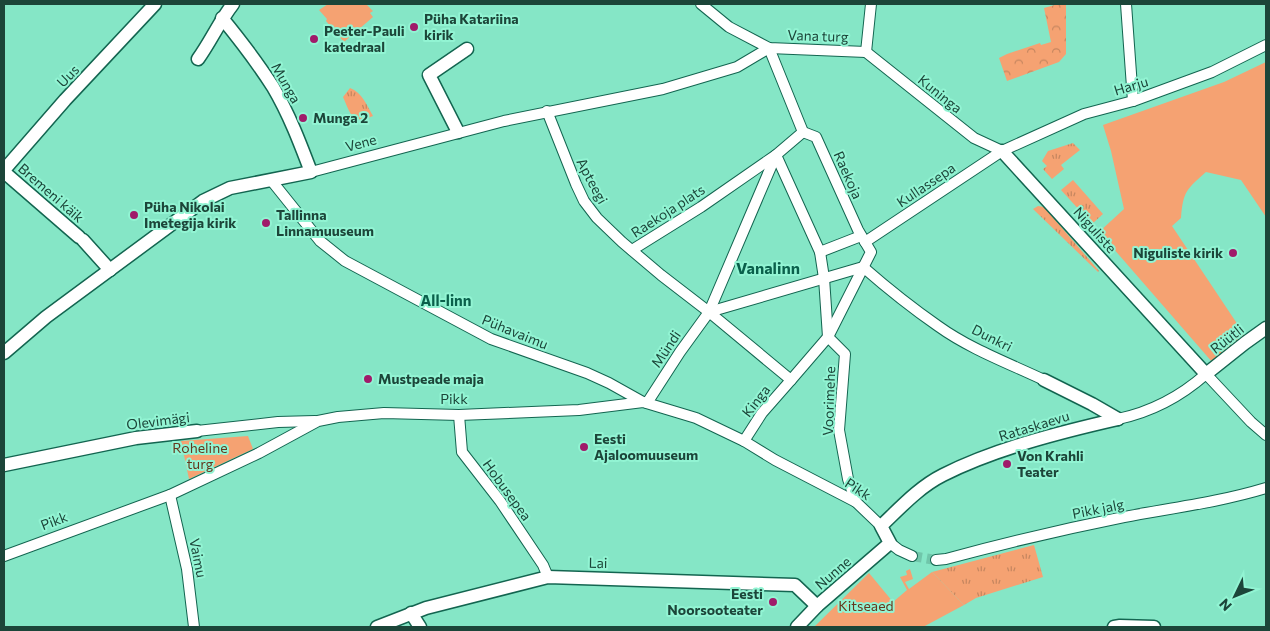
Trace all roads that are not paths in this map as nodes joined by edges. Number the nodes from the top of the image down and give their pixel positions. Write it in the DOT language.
graph roads {
  1 [pos="154,4"];
  2 [pos="233,4"];
  3 [pos="701,4"];
  4 [pos="871,4"];
  5 [pos="1126,4"];
  6 [pos="222,18"];
  7 [pos="1266,45"];
  8 [pos="769,48"];
  9 [pos="467,49"];
  10 [pos="866,52"];
  11 [pos="198,59"];
  12 [pos="1133,101"];
  13 [pos="548,111"];
  14 [pos="458,132"];
  15 [pos="803,132"];
  16 [pos="1002,151"];
  17 [pos="776,155"];
  18 [pos="4,171"];
  19 [pos="311,172"];
  20 [pos="271,180"];
  21 [pos="863,239"];
  22 [pos="632,250"];
  23 [pos="820,252"];
  24 [pos="863,267"];
  25 [pos="110,270"];
  26 [pos="824,278"];
  27 [pos="709,312"];
  28 [pos="1266,328"];
  29 [pos="828,337"];
  30 [pos="4,353"];
  31 [pos="1206,374"];
  32 [pos="791,380"];
  33 [pos="1044,380"];
  34 [pos="645,403"];
  35 [pos="459,415"];
  36 [pos="1118,419"];
  37 [pos="318,421"];
  38 [pos="197,431"];
  39 [pos="1266,436"];
  40 [pos="744,441"];
  41 [pos="4,464"];
  42 [pos="1266,488"];
  43 [pos="170,495"];
  44 [pos="856,502"];
  45 [pos="881,526"];
  46 [pos="890,543"];
  47 [pos="4,556"];
  48 [pos="912,556"];
  49 [pos="936,560"];
  50 [pos="548,578"];
  51 [pos="817,606"];
  52 [pos="411,613"];
  53 [pos="194,627"];
  54 [pos="377,627"];
  55 [pos="420,627"];
  56 [pos="797,627"];
  57 [pos="1114,627"];
  58 [pos="1154,627"];
  1 -- 18 [label="street, Uus"];
  2 -- 6 [label="street"];
  3 -- 8 [label="street"];
  4 -- 10 [label="street"];
  5 -- 12 [label="street"];
  6 -- 11 [label="street"];
  6 -- 19 [label="street, Munga"];
  7 -- 12 [label="street, Harju"];
  8 -- 10 [label="street, Vana turg"];
  8 -- 13 [label="street, Vene"];
  8 -- 15 [label="street"];
  9 -- 14 [label="street"];
  10 -- 16 [label="street, Kuninga"];
  12 -- 16 [label="street, Harju"];
  13 -- 14 [label="street, Vene"];
  13 -- 22 [label="street, Apteegi"];
  14 -- 19 [label="street, Vene"];
  15 -- 17 [label="street, Raekoja plats"];
  15 -- 21 [label="street, Raekoja"];
  16 -- 21 [label="street, Kullassepa"];
  16 -- 31 [label="street, Niguliste"];
  17 -- 22 [label="street, Raekoja plats"];
  17 -- 23 [label="street"];
  17 -- 27 [label="street"];
  18 -- 25 [label="street, Bremeni käik"];
  19 -- 20 [label="street, Vene"];
  20 -- 25 [label="street, Vene"];
  20 -- 34 [label="street, Pühavaimu"];
  21 -- 23 [label="street"];
  21 -- 24 [label="street"];
  22 -- 27 [label="street, Raekoja plats"];
  23 -- 26 [label="street"];
  24 -- 26 [label="street"];
  24 -- 29 [label="street"];
  24 -- 33 [label="street, Dunkri"];
  25 -- 30 [label="street, Vene"];
  26 -- 27 [label="street"];
  26 -- 29 [label="street"];
  27 -- 32 [label="street, Raekoja plats"];
  27 -- 34 [label="street, Mündi"];
  28 -- 31 [label="street, Rüütli"];
  29 -- 32 [label="street"];
  29 -- 44 [label="street, Voorimehe"];
  31 -- 36 [label="street, Rataskaevu"];
  31 -- 39 [label="street"];
  32 -- 40 [label="street, Kinga"];
  33 -- 36 [label="street, Dunkri"];
  34 -- 35 [label="street, Pikk"];
  34 -- 40 [label="street, Pikk"];
  35 -- 37 [label="street, Pikk"];
  35 -- 50 [label="street, Hobusepea"];
  36 -- 45 [label="street, Rataskaevu"];
  37 -- 38 [label="street, Olevimägi"];
  37 -- 43 [label="street, Pikk"];
  38 -- 41 [label="street, Olevimägi"];
  40 -- 44 [label="street, Pikk"];
  42 -- 49 [label="street, Pikk jalg"];
  43 -- 47 [label="street, Pikk"];
  43 -- 53 [label="street, Vaimu"];
  44 -- 45 [label="street, Pikk"];
  45 -- 46 [label="street, Pikk"];
  46 -- 48 [label="street"];
  46 -- 51 [label="street, Nunne"];
  50 -- 51 [label="street, Lai"];
  50 -- 52 [label="street, Lai"];
  51 -- 56 [label="street, Nunne"];
  52 -- 54 [label="street, Lai"];
  52 -- 55 [label="street"];
  57 -- 58 [label="street"];
}
